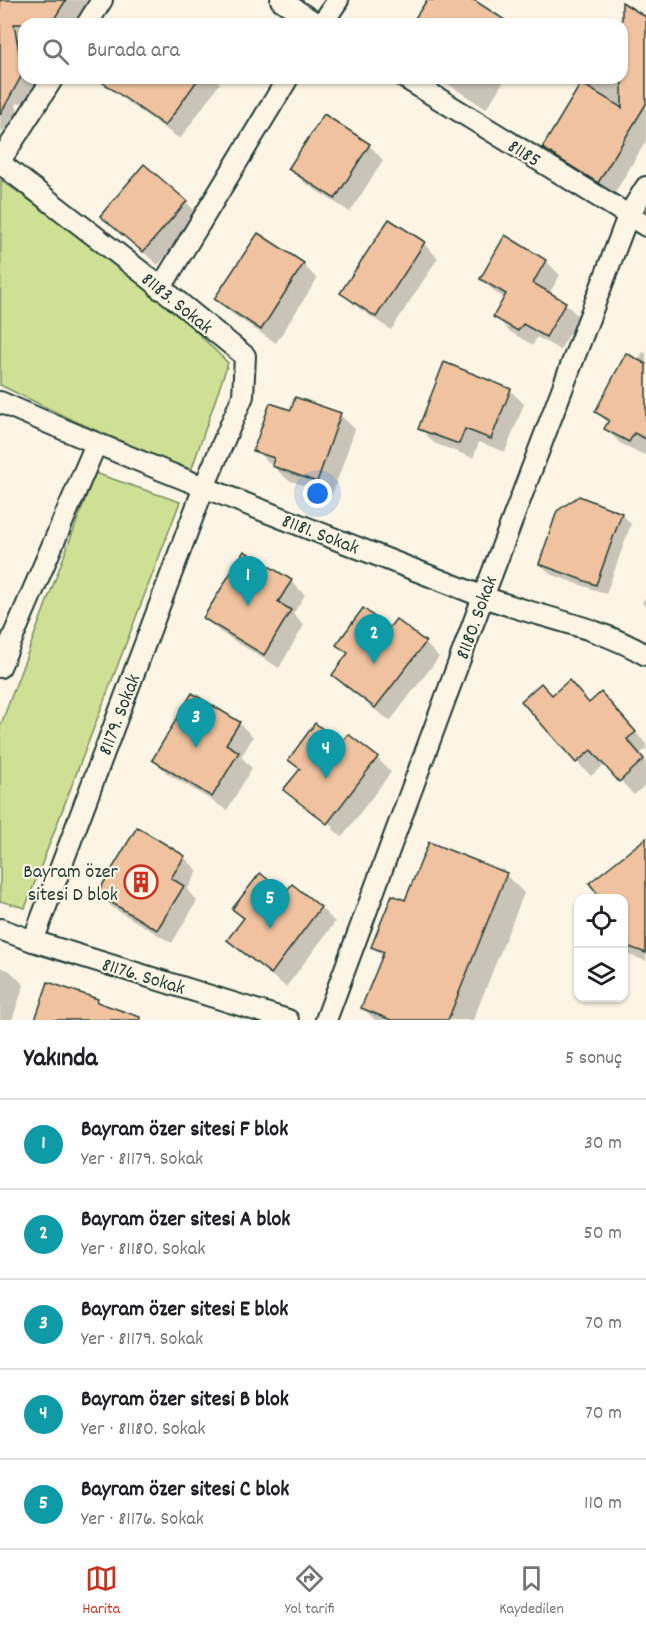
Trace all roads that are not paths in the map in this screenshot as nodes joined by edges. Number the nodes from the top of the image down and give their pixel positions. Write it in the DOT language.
graph roads {
  1 [pos="102,0"];
  2 [pos="281,0"];
  3 [pos="338,0"];
  4 [pos="91,18"];
  5 [pos="308,18"];
  6 [pos="326,18"];
  7 [pos="48,84"];
  8 [pos="284,84"];
  9 [pos="415,84"];
  10 [pos="0,162"];
  11 [pos="646,187"];
  12 [pos="628,216"];
  13 [pos="646,226"];
  14 [pos="160,289"];
  15 [pos="0,402"];
  16 [pos="96,444"];
  17 [pos="204,487"];
  18 [pos="483,597"];
  19 [pos="646,655"];
  20 [pos="0,667"];
  21 [pos="0,929"];
  22 [pos="33,941"];
  23 [pos="288,1020"];
  24 [pos="326,1020"];
  1 -- 4 [label="street"];
  2 -- 5 [label="street"];
  3 -- 6 [label="street"];
  7 -- 10 [label="street"];
  8 -- 14 [label="street"];
  9 -- 12 [label="street, 81185"];
  10 -- 14 [label="street, 81183. Sokak"];
  11 -- 12 [label="street, 81180. Sokak"];
  12 -- 13 [label="street, 81185"];
  12 -- 18 [label="street, 81180. Sokak"];
  14 -- 17 [label="street, 81183. Sokak"];
  15 -- 16 [label="street, 81181. Sokak"];
  16 -- 17 [label="street, 81181. Sokak"];
  16 -- 20 [label="street"];
  17 -- 18 [label="street, 81181. Sokak"];
  17 -- 22 [label="street, 81179. Sokak"];
  18 -- 19 [label="street, 81181. Sokak"];
  18 -- 24 [label="street, 81180. Sokak"];
  21 -- 22 [label="street, 81176. Sokak"];
  22 -- 23 [label="street, 81176. Sokak"];
}
